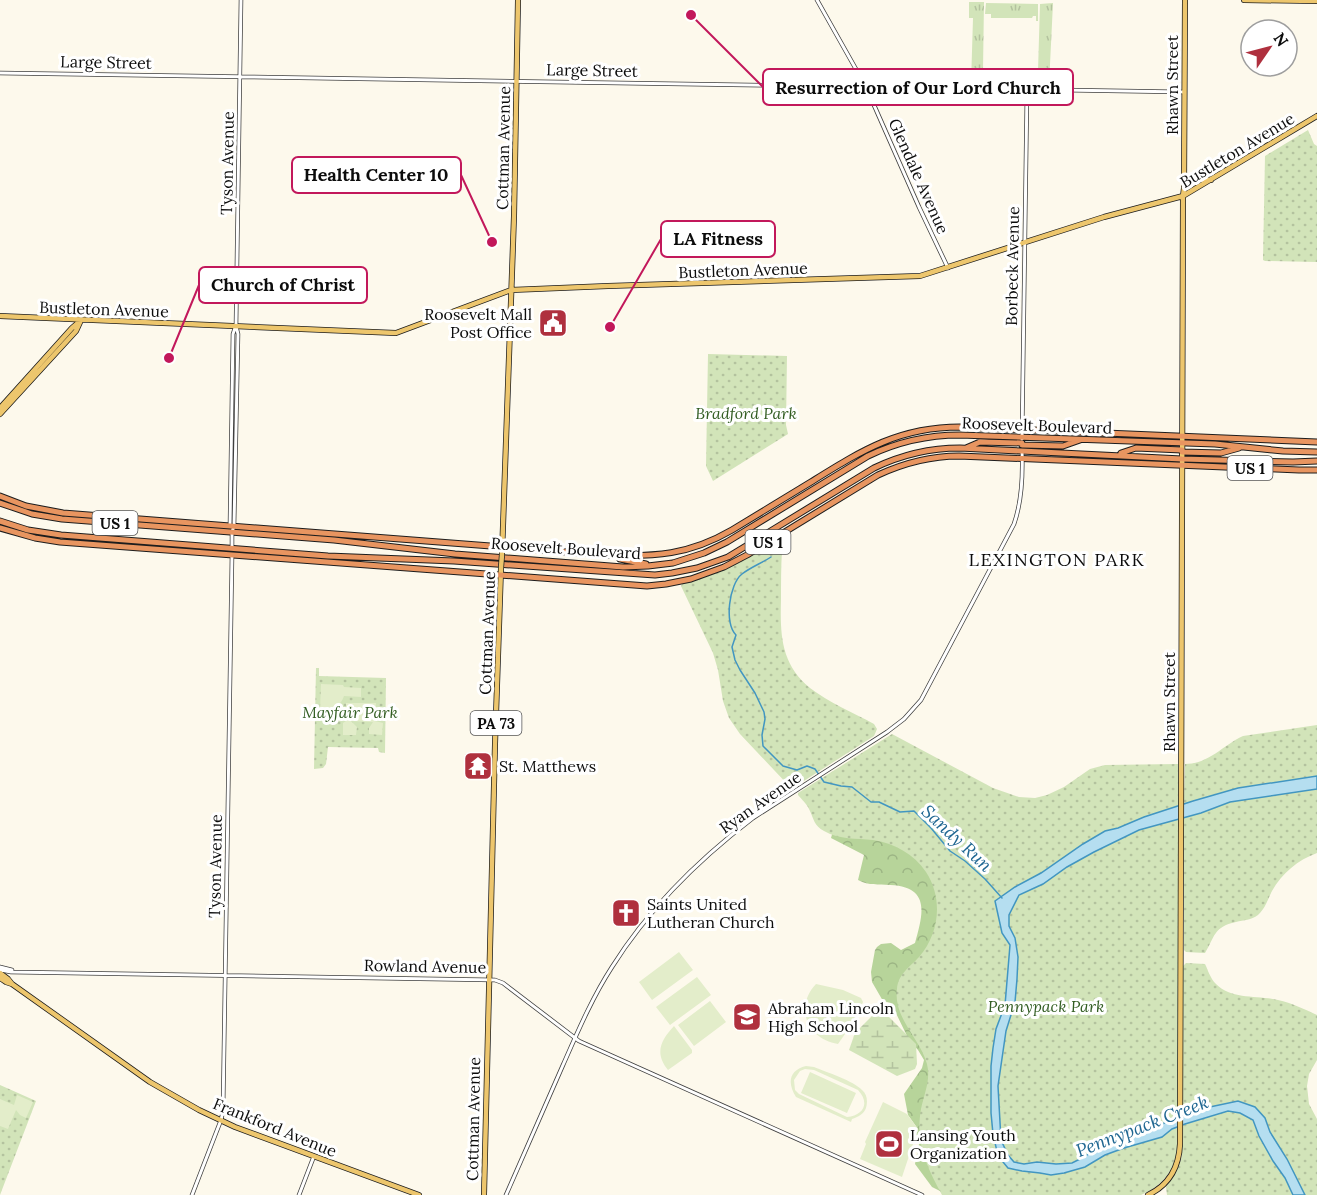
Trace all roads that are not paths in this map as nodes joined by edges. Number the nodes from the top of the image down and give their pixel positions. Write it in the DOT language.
graph roads {
  1 [pos="241,0"];
  2 [pos="518,0"];
  3 [pos="817,0"];
  4 [pos="1185,0"];
  5 [pos="1244,0"];
  6 [pos="1317,1"];
  7 [pos="0,73"];
  8 [pos="240,76"];
  9 [pos="516,81"];
  10 [pos="866,87"];
  11 [pos="1027,90"];
  12 [pos="1184,92"];
  13 [pos="1317,116"];
  14 [pos="1183,170"];
  15 [pos="1184,178"];
  16 [pos="1211,180"];
  17 [pos="1183,196"];
  18 [pos="1025,242"];
  19 [pos="948,268"];
  20 [pos="511,290"];
  21 [pos="0,316"];
  22 [pos="81,320"];
  23 [pos="236,326"];
  24 [pos="0,408"];
  25 [pos="0,414"];
  26 [pos="1022,430"];
  27 [pos="1076,432"];
  28 [pos="1101,441"];
  29 [pos="1317,442"];
  30 [pos="1022,444"];
  31 [pos="1182,451"];
  32 [pos="1317,452"];
  33 [pos="1098,454"];
  34 [pos="1022,459"];
  35 [pos="1317,461"];
  36 [pos="1124,463"];
  37 [pos="1317,470"];
  38 [pos="846,485"];
  39 [pos="791,494"];
  40 [pos="0,496"];
  41 [pos="0,503"];
  42 [pos="825,507"];
  43 [pos="764,520"];
  44 [pos="0,521"];
  45 [pos="0,528"];
  46 [pos="232,528"];
  47 [pos="313,532"];
  48 [pos="270,535"];
  49 [pos="502,547"];
  50 [pos="232,552"];
  51 [pos="606,555"];
  52 [pos="376,558"];
  53 [pos="656,566"];
  54 [pos="413,568"];
  55 [pos="501,575"];
  56 [pos="0,970"];
  57 [pos="17,971"];
  58 [pos="11,972"];
  59 [pos="225,975"];
  60 [pos="0,978"];
  61 [pos="8,979"];
  62 [pos="489,979"];
  63 [pos="12,984"];
  64 [pos="575,1038"];
  65 [pos="220,1120"];
  66 [pos="314,1156"];
  67 [pos="192,1195"];
  68 [pos="299,1195"];
  69 [pos="419,1195"];
  70 [pos="483,1195"];
  71 [pos="506,1195"];
  72 [pos="922,1195"];
  73 [pos="1148,1195"];
  1 -- 8 [label="street, Tyson Avenue"];
  2 -- 9 [label="main road, Cottman Avenue / PA 73"];
  3 -- 10 [label="street, Glendale Avenue"];
  4 -- 12 [label="main road, Rhawn Street"];
  5 -- 6 [label="main road"];
  7 -- 8 [label="street, Large Street"];
  8 -- 9 [label="street, Large Street"];
  8 -- 23 [label="street, Tyson Avenue"];
  9 -- 10 [label="street, Large Street"];
  9 -- 20 [label="main road, Cottman Avenue / PA 73"];
  10 -- 11 [label="street, Large Street"];
  10 -- 19 [label="street, Glendale Avenue"];
  11 -- 12 [label="street, Large Street"];
  11 -- 18 [label="street, Borbeck Avenue"];
  12 -- 14 [label="main road, Rhawn Street"];
  13 -- 16 [label="main road, Bustleton Avenue"];
  14 -- 15 [label="main road, Rhawn Street"];
  14 -- 17 [label="main road, Rhawn Street"];
  15 -- 16 [label="main road"];
  15 -- 17 [label="main road, Rhawn Street"];
  16 -- 17 [label="main road, Bustleton Avenue"];
  17 -- 18 [label="main road, Bustleton Avenue"];
  17 -- 31 [label="main road, Rhawn Street"];
  18 -- 19 [label="main road, Bustleton Avenue"];
  18 -- 26 [label="street, Borbeck Avenue"];
  19 -- 20 [label="main road, Bustleton Avenue"];
  20 -- 23 [label="main road, Bustleton Avenue"];
  20 -- 49 [label="main road, Cottman Avenue / PA 73"];
  21 -- 22 [label="main road, Bustleton Avenue"];
  22 -- 23 [label="main road, Bustleton Avenue"];
  22 -- 24 [label="main road"];
  22 -- 25 [label="main road"];
  23 -- 46 [label="street, Tyson Avenue"];
  26 -- 27 [label="highway, Roosevelt Boulevard / US 1"];
  26 -- 30 [label="street, Borbeck Avenue"];
  26 -- 39 [label="highway, Roosevelt Boulevard / US 1"];
  27 -- 28 [label="highway"];
  27 -- 31 [label="highway, Roosevelt Boulevard / US 1"];
  28 -- 30 [label="highway, Roosevelt Boulevard / US 1"];
  28 -- 31 [label="highway, Roosevelt Boulevard / US 1"];
  29 -- 31 [label="highway, Roosevelt Boulevard / US 1"];
  30 -- 33 [label="highway, Roosevelt Boulevard / US 1"];
  30 -- 34 [label="street, Ryan Avenue"];
  30 -- 38 [label="highway, Roosevelt Boulevard / US 1"];
  30 -- 43 [label="highway, Roosevelt Boulevard / US 1"];
  31 -- 32 [label="highway, US 1"];
  31 -- 33 [label="highway, Roosevelt Boulevard / US 1"];
  31 -- 35 [label="highway, Roosevelt Boulevard / US 1"];
  31 -- 36 [label="highway, Roosevelt Boulevard / US 1"];
  31 -- 37 [label="highway, Roosevelt Boulevard / US 1"];
  31 -- 73 [label="main road, Rhawn Street"];
  33 -- 36 [label="highway"];
  34 -- 36 [label="highway, Roosevelt Boulevard / US 1"];
  34 -- 42 [label="highway, Roosevelt Boulevard / US 1"];
  34 -- 64 [label="street, Ryan Avenue"];
  38 -- 42 [label="highway"];
  38 -- 52 [label="highway, Roosevelt Boulevard / US 1"];
  39 -- 43 [label="highway"];
  39 -- 51 [label="highway, Roosevelt Boulevard / US 1"];
  40 -- 46 [label="highway, Roosevelt Boulevard / US 1"];
  41 -- 46 [label="highway, Roosevelt Boulevard / US 1"];
  42 -- 55 [label="highway, Roosevelt Boulevard / US 1"];
  43 -- 53 [label="highway, Roosevelt Boulevard / US 1"];
  44 -- 50 [label="highway, Roosevelt Boulevard / US 1"];
  45 -- 50 [label="highway, Roosevelt Boulevard / US 1"];
  46 -- 47 [label="highway, Roosevelt Boulevard / US 1"];
  46 -- 48 [label="highway, Roosevelt Boulevard / US 1"];
  46 -- 50 [label="street, Tyson Avenue"];
  47 -- 48 [label="highway"];
  47 -- 49 [label="highway, Roosevelt Boulevard / US 1"];
  48 -- 53 [label="highway, Roosevelt Boulevard / US 1"];
  49 -- 51 [label="highway, Roosevelt Boulevard / US 1"];
  49 -- 55 [label="main road, Cottman Avenue / PA 73, bridge"];
  50 -- 52 [label="highway, Roosevelt Boulevard / US 1"];
  50 -- 54 [label="highway, Roosevelt Boulevard / US 1"];
  50 -- 59 [label="street, Tyson Avenue"];
  51 -- 53 [label="highway"];
  52 -- 54 [label="highway"];
  54 -- 55 [label="highway, Roosevelt Boulevard / US 1"];
  55 -- 62 [label="main road, Cottman Avenue / PA 73"];
  56 -- 57 [label="street, Rowland Avenue"];
  56 -- 58 [label="street, Rowland Avenue"];
  56 -- 61 [label="main road, Frankford Avenue"];
  57 -- 58 [label="street, Rowland Avenue"];
  57 -- 59 [label="street, Rowland Avenue"];
  58 -- 61 [label="main road"];
  59 -- 62 [label="street, Rowland Avenue"];
  59 -- 65 [label="street, Tyson Avenue"];
  60 -- 63 [label="main road, Frankford Avenue"];
  61 -- 63 [label="main road, Frankford Avenue"];
  62 -- 64 [label="street, Rowland Avenue"];
  62 -- 70 [label="main road, Cottman Avenue / PA 73"];
  63 -- 65 [label="main road, Frankford Avenue"];
  64 -- 71 [label="street, Ryan Avenue"];
  64 -- 72 [label="street, Rowland Avenue"];
  65 -- 66 [label="main road, Frankford Avenue"];
  65 -- 67 [label="street, Tyson Avenue"];
  66 -- 68 [label="street"];
  66 -- 69 [label="main road, Frankford Avenue"];
}
